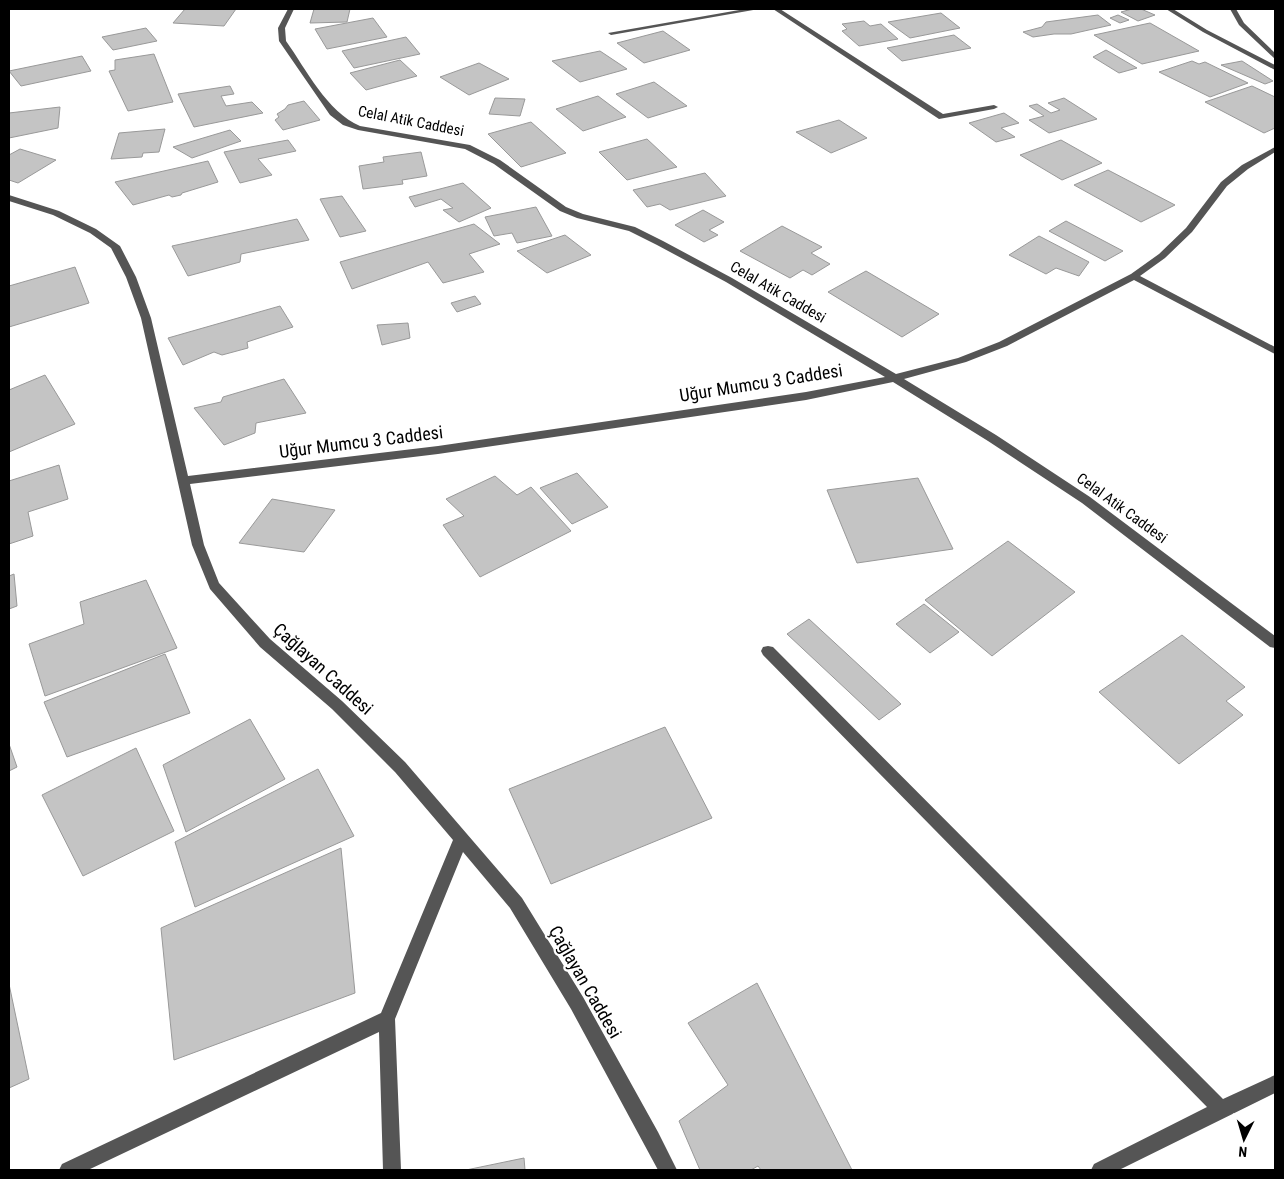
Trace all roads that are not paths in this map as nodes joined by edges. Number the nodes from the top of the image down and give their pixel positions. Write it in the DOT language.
graph roads {
  1 [pos="291,9"];
  2 [pos="756,9"];
  3 [pos="776,9"];
  4 [pos="1169,9"];
  5 [pos="1233,9"];
  6 [pos="611,33"];
  7 [pos="1275,57"];
  8 [pos="1275,68"];
  9 [pos="994,107"];
  10 [pos="1275,149"];
  11 [pos="9,198"];
  12 [pos="1134,276"];
  13 [pos="1275,351"];
  14 [pos="895,378"];
  15 [pos="184,481"];
  16 [pos="1275,643"];
  17 [pos="768,651"];
  18 [pos="461,839"];
  19 [pos="387,1019"];
  20 [pos="1275,1084"];
  21 [pos="1221,1109"];
  22 [pos="68,1170"];
  23 [pos="392,1170"];
  24 [pos="668,1170"];
  25 [pos="1100,1170"];
  1 -- 14 [label="street, Celal Atik Caddesi"];
  2 -- 6 [label="street"];
  3 -- 9 [label="street"];
  4 -- 8 [label="street"];
  5 -- 7 [label="street"];
  10 -- 12 [label="street, Uğur Mumcu 3 Caddesi"];
  11 -- 15 [label="street, Çağlayan Caddesi"];
  12 -- 13 [label="street"];
  12 -- 14 [label="street, Uğur Mumcu 3 Caddesi"];
  14 -- 15 [label="street, Uğur Mumcu 3 Caddesi"];
  14 -- 16 [label="street, Celal Atik Caddesi"];
  15 -- 18 [label="street, Çağlayan Caddesi"];
  17 -- 21 [label="street"];
  18 -- 19 [label="street"];
  18 -- 24 [label="street, Çağlayan Caddesi"];
  19 -- 22 [label="street"];
  19 -- 23 [label="street"];
  20 -- 21 [label="street"];
  21 -- 25 [label="street"];
}
